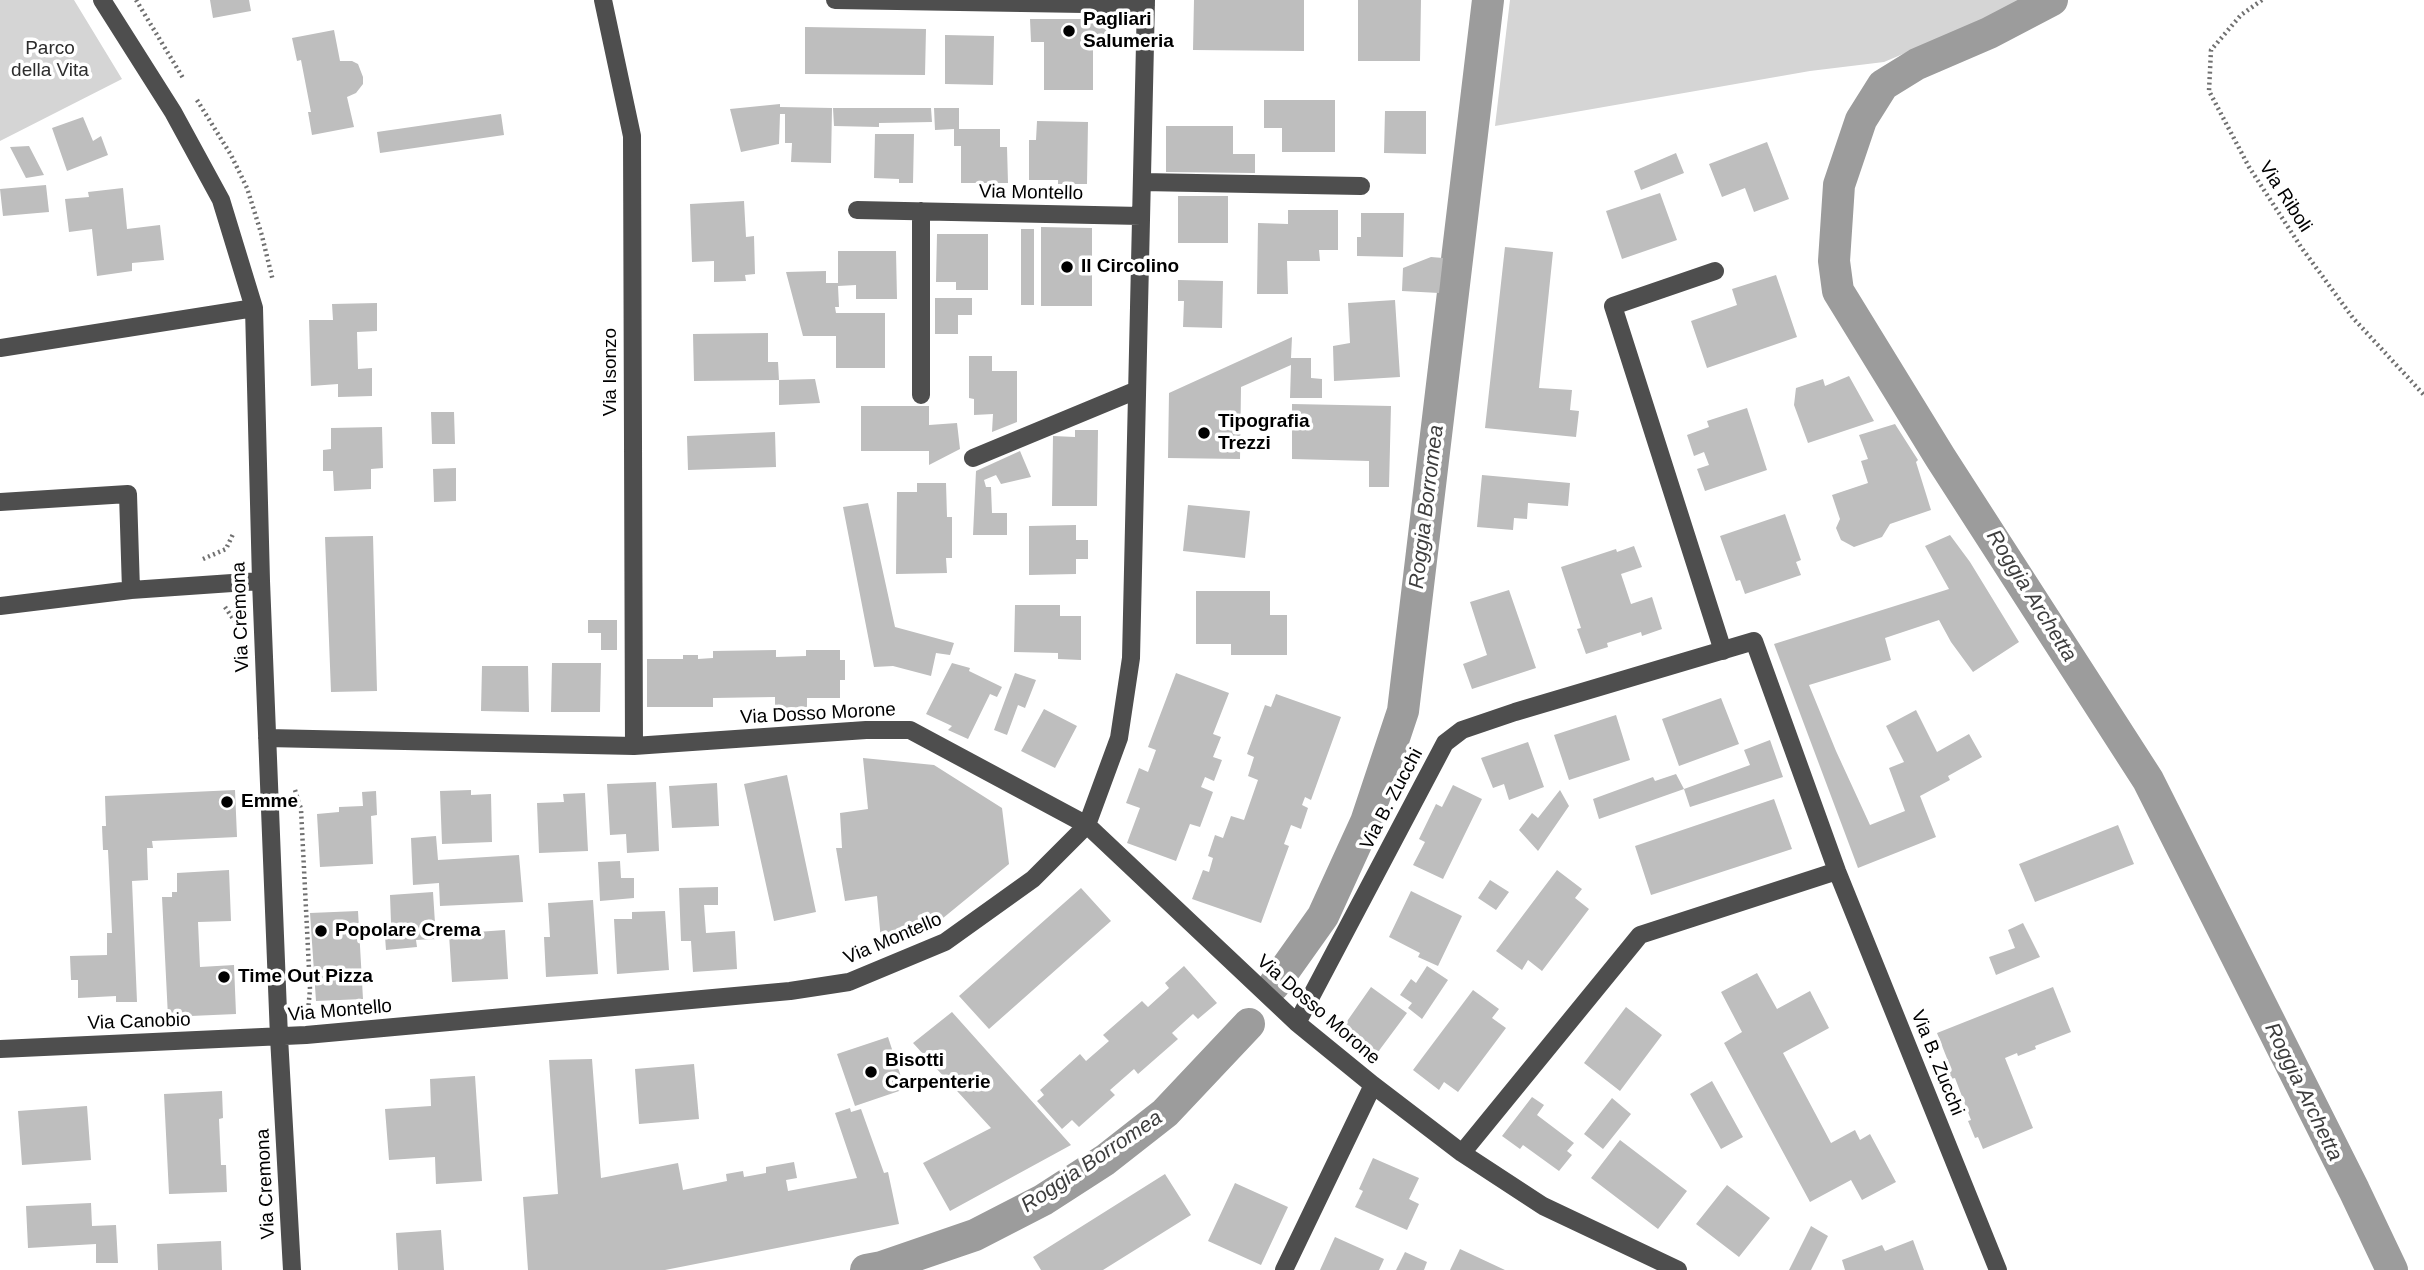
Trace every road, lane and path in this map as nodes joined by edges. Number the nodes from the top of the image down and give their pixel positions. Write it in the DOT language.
graph roads {
  1 [pos="102,0"];
  2 [pos="603,0"];
  3 [pos="2262,0"];
  4 [pos="835,1"];
  5 [pos="1146,2"];
  6 [pos="1142,183"];
  7 [pos="1361,186"];
  8 [pos="857,210"];
  9 [pos="921,211"];
  10 [pos="1140,216"];
  11 [pos="1715,271"];
  12 [pos="254,308"];
  13 [pos="0,348"];
  14 [pos="1137,390"];
  15 [pos="921,395"];
  16 [pos="2424,395"];
  17 [pos="973,458"];
  18 [pos="0,502"];
  19 [pos="237,526"];
  20 [pos="206,558"];
  21 [pos="193,559"];
  22 [pos="261,581"];
  23 [pos="207,585"];
  24 [pos="131,590"];
  25 [pos="0,606"];
  26 [pos="236,631"];
  27 [pos="1723,651"];
  28 [pos="267,738"];
  29 [pos="634,746"];
  30 [pos="294,787"];
  31 [pos="1087,825"];
  32 [pos="1837,871"];
  33 [pos="1297,1023"];
  34 [pos="306,1035"];
  35 [pos="279,1037"];
  36 [pos="0,1049"];
  37 [pos="1373,1085"];
  38 [pos="1462,1153"];
  39 [pos="292,1270"];
  40 [pos="1284,1270"];
  41 [pos="1678,1270"];
  42 [pos="1998,1270"];
  1 -- 12 [label="street, Via Cremona"];
  2 -- 29 [label="street, Via Isonzo"];
  3 -- 16 [label="path, Via Riboli"];
  4 -- 5 [label="street, Via Montello"];
  5 -- 6 [label="street, Via Montello"];
  6 -- 7 [label="street"];
  6 -- 10 [label="street, Via Montello"];
  8 -- 9 [label="street, Via Montello"];
  9 -- 10 [label="street, Via Montello"];
  9 -- 15 [label="street"];
  10 -- 14 [label="street, Via Montello"];
  11 -- 27 [label="street"];
  12 -- 13 [label="street"];
  12 -- 22 [label="street, Via Cremona"];
  14 -- 17 [label="street"];
  14 -- 31 [label="street, Via Montello"];
  18 -- 24 [label="street"];
  19 -- 20 [label="path"];
  20 -- 21 [label="path"];
  20 -- 23 [label="path"];
  22 -- 23 [label="street"];
  22 -- 28 [label="street, Via Cremona"];
  23 -- 24 [label="street"];
  23 -- 26 [label="path"];
  24 -- 25 [label="street"];
  27 -- 32 [label="street, Via B. Zucchi"];
  27 -- 33 [label="street, Via B. Zucchi"];
  28 -- 29 [label="street, Via Dosso Morone"];
  28 -- 35 [label="street, Via Cremona"];
  29 -- 31 [label="street, Via Dosso Morone"];
  30 -- 34 [label="path"];
  31 -- 33 [label="street, Via Dosso Morone"];
  31 -- 34 [label="street, Via Montello"];
  32 -- 38 [label="street"];
  32 -- 42 [label="street, Via B. Zucchi"];
  33 -- 37 [label="street, Via Dosso Morone"];
  34 -- 35 [label="street, Via Montello"];
  35 -- 36 [label="street, Via Canobio"];
  35 -- 39 [label="street, Via Cremona"];
  37 -- 38 [label="street, Via Dosso Morone"];
  37 -- 40 [label="street, Via Dosso Morone"];
  38 -- 41 [label="street, Via Dosso Morone"];
}
